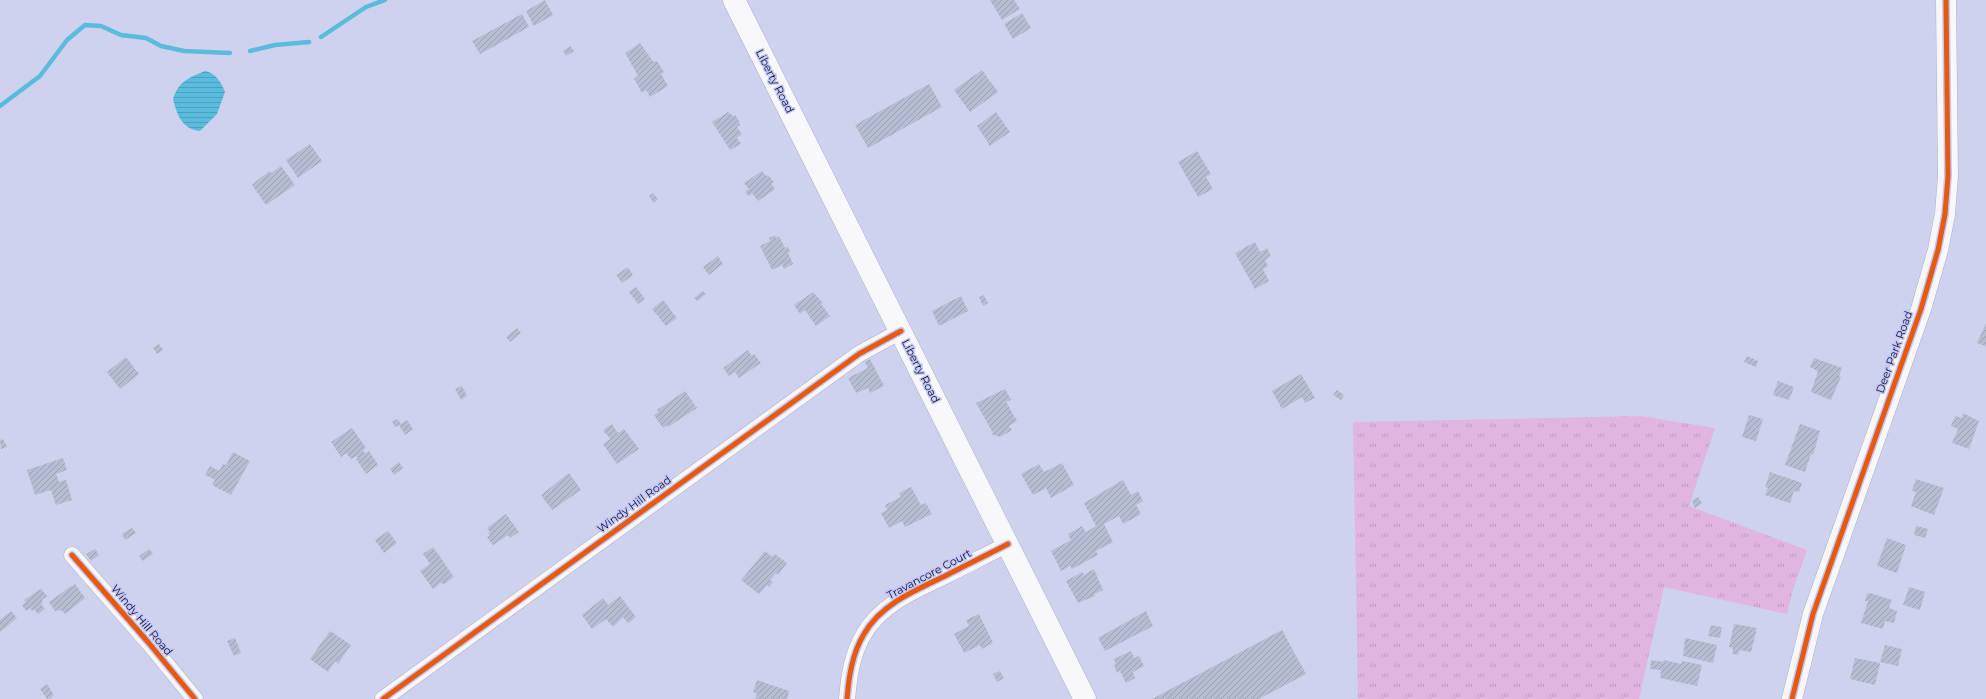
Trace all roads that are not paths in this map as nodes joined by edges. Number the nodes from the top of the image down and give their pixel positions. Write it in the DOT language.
graph roads {
  1 [pos="734,0"];
  2 [pos="1946,0"];
  3 [pos="901,331"];
  4 [pos="1008,544"];
  5 [pos="72,555"];
  6 [pos="194,699"];
  7 [pos="383,699"];
  8 [pos="847,699"];
  9 [pos="1086,699"];
  10 [pos="1792,699"];
  1 -- 3 [label="main road, Liberty Road"];
  2 -- 10 [label="street, Deer Park Road"];
  3 -- 4 [label="main road, Liberty Road"];
  3 -- 7 [label="street, Windy Hill Road"];
  4 -- 8 [label="street, Travancore Court"];
  4 -- 9 [label="main road, Liberty Road"];
  5 -- 6 [label="street, Windy Hill Road"];
}
